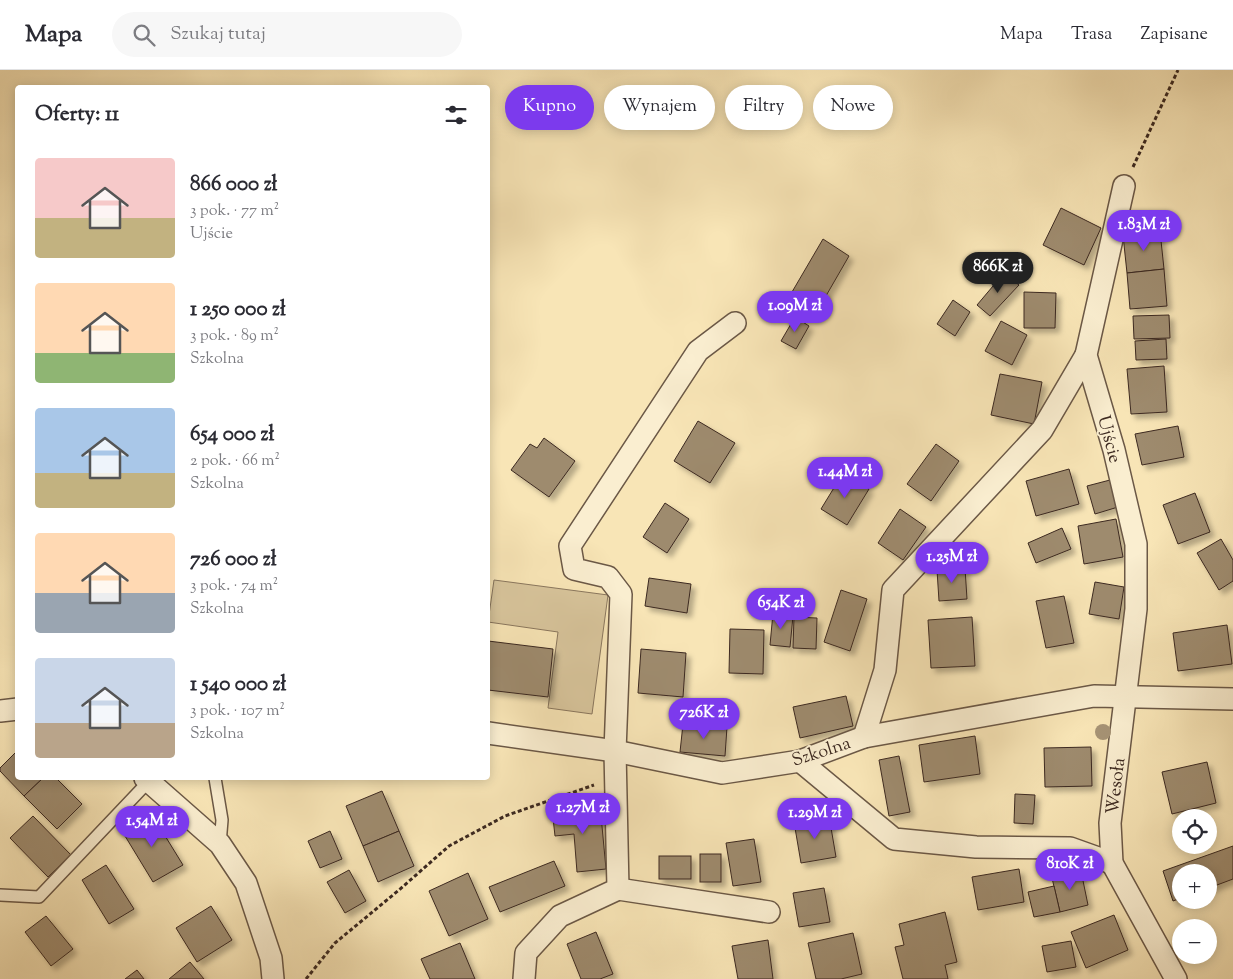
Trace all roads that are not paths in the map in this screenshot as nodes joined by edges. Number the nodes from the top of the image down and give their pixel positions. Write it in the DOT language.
graph roads {
  1 [pos="1124,186"];
  2 [pos="735,323"];
  3 [pos="1086,355"];
  4 [pos="1124,696"];
  5 [pos="1233,699"];
  6 [pos="15,709"];
  7 [pos="0,711"];
  8 [pos="490,733"];
  9 [pos="864,737"];
  10 [pos="615,751"];
  11 [pos="800,761"];
  12 [pos="146,780"];
  13 [pos="148,780"];
  14 [pos="215,780"];
  15 [pos="220,844"];
  16 [pos="1112,863"];
  17 [pos="618,888"];
  18 [pos="0,895"];
  19 [pos="769,912"];
  20 [pos="273,979"];
  21 [pos="524,979"];
  22 [pos="1176,979"];
  1 -- 3 [label="street, Ujście"];
  2 -- 10 [label="street"];
  3 -- 4 [label="street, Ujście"];
  3 -- 9 [label="street"];
  4 -- 5 [label="street, Szkolna"];
  4 -- 9 [label="street, Szkolna"];
  4 -- 16 [label="street, Wesoła"];
  6 -- 7 [label="street"];
  8 -- 10 [label="street, Szkolna"];
  9 -- 11 [label="street, Szkolna"];
  10 -- 11 [label="street, Szkolna"];
  10 -- 17 [label="street"];
  11 -- 16 [label="street"];
  12 -- 18 [label="lane"];
  13 -- 15 [label="street"];
  14 -- 15 [label="lane"];
  15 -- 20 [label="street"];
  16 -- 22 [label="street, Wesoła"];
  17 -- 19 [label="street"];
  17 -- 21 [label="street"];
}
